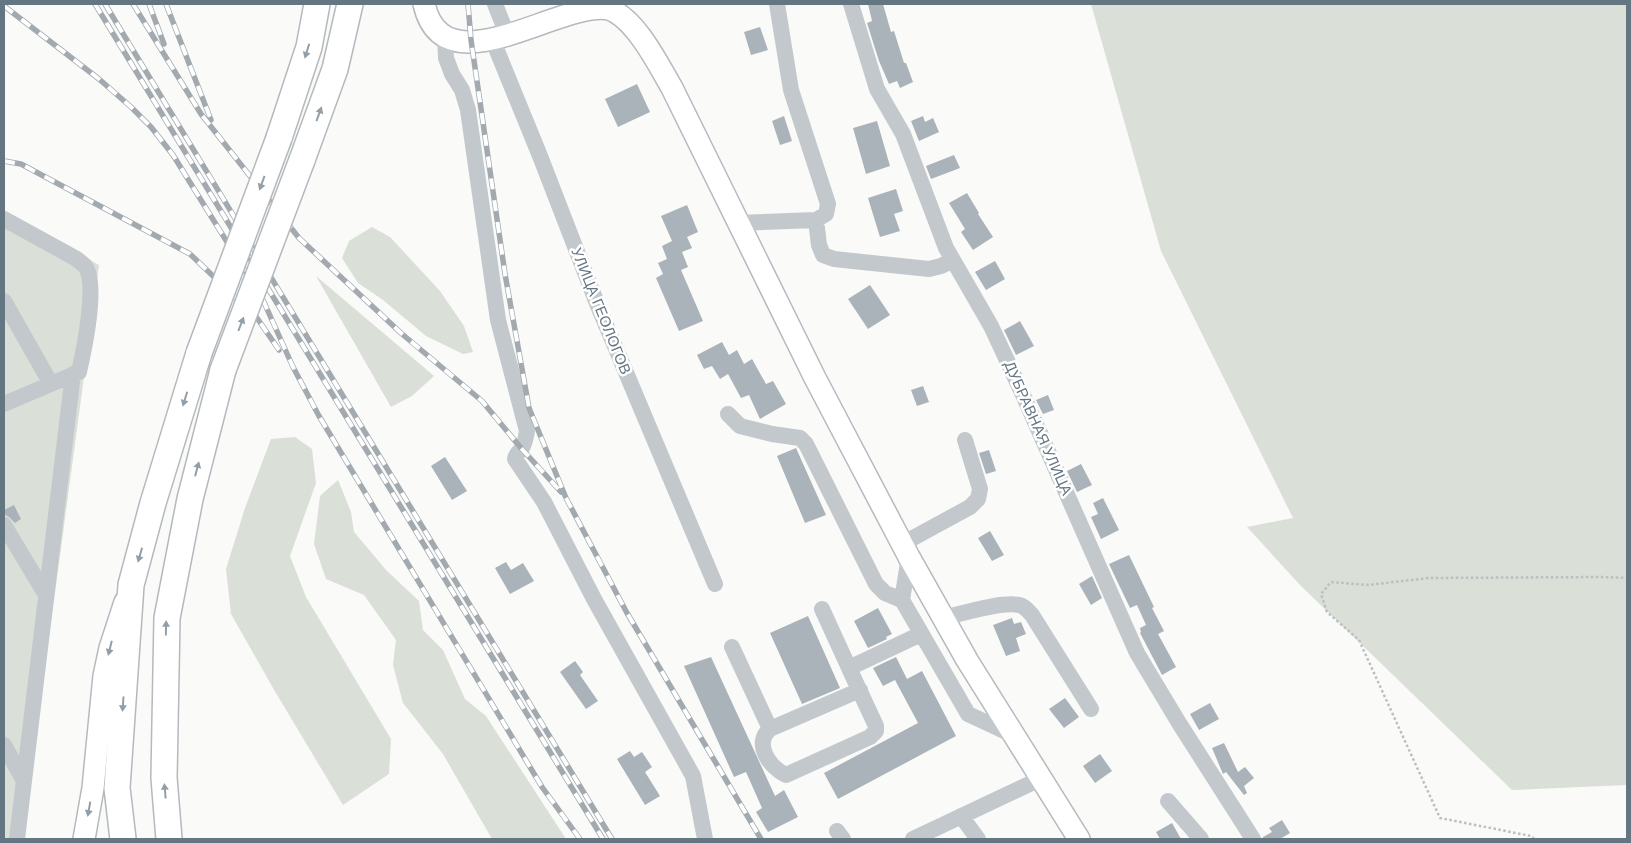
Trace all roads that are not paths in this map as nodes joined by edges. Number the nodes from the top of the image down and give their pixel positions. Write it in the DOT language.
graph roads {
  1 [pos="317,4"];
  2 [pos="350,4"];
  3 [pos="424,4"];
  4 [pos="495,4"];
  5 [pos="777,4"];
  6 [pos="851,4"];
  7 [pos="610,6"];
  8 [pos="499,34"];
  9 [pos="445,36"];
  10 [pos="4,219"];
  11 [pos="816,220"];
  12 [pos="738,223"];
  13 [pos="953,260"];
  14 [pos="4,301"];
  15 [pos="73,374"];
  16 [pos="51,384"];
  17 [pos="4,404"];
  18 [pos="728,414"];
  19 [pos="965,440"];
  20 [pos="4,525"];
  21 [pos="906,551"];
  22 [pos="715,584"];
  23 [pos="131,585"];
  24 [pos="46,595"];
  25 [pos="902,600"];
  26 [pos="822,609"];
  27 [pos="943,618"];
  28 [pos="922,634"];
  29 [pos="732,647"];
  30 [pos="849,668"];
  31 [pos="860,690"];
  32 [pos="1091,709"];
  33 [pos="770,729"];
  34 [pos="1013,735"];
  35 [pos="4,745"];
  36 [pos="1040,779"];
  37 [pos="24,781"];
  38 [pos="1168,801"];
  39 [pos="961,816"];
  40 [pos="975,838"];
  41 [pos="17,839"];
  42 [pos="84,839"];
  43 [pos="123,839"];
  44 [pos="169,839"];
  45 [pos="704,839"];
  46 [pos="914,839"];
  47 [pos="1078,839"];
  48 [pos="1201,839"];
  49 [pos="1253,839"];
  1 -- 23 [label="highway, one-way, bridge"];
  44 -- 2 [label="highway, one-way, bridge"];
  3 -- 9 [label="main road"];
  4 -- 8 [label="street, УЛИЦА ГЕОЛОГОВ"];
  5 -- 11 [label="street"];
  6 -- 13 [label="street, ДУБРАВНАЯ УЛИЦА"];
  7 -- 8 [label="main road"];
  7 -- 12 [label="main road"];
  8 -- 9 [label="main road"];
  8 -- 22 [label="street, УЛИЦА ГЕОЛОГОВ"];
  9 -- 45 [label="street"];
  10 -- 15 [label="street"];
  11 -- 12 [label="street"];
  11 -- 13 [label="street"];
  12 -- 21 [label="main road"];
  13 -- 49 [label="street, ДУБРАВНАЯ УЛИЦА"];
  14 -- 16 [label="street"];
  15 -- 16 [label="street"];
  15 -- 24 [label="street"];
  16 -- 17 [label="street"];
  18 -- 25 [label="street"];
  19 -- 21 [label="street"];
  20 -- 24 [label="street"];
  21 -- 25 [label="street"];
  21 -- 27 [label="main road"];
  23 -- 42 [label="main road, one-way"];
  23 -- 43 [label="highway, one-way"];
  24 -- 37 [label="street"];
  25 -- 28 [label="street"];
  26 -- 30 [label="street"];
  27 -- 32 [label="street"];
  27 -- 34 [label="main road"];
  28 -- 30 [label="street"];
  28 -- 34 [label="street"];
  29 -- 33 [label="street"];
  30 -- 31 [label="street"];
  31 -- 33 [label="street"];
  31 -- 33 [label="street"];
  34 -- 36 [label="main road"];
  35 -- 37 [label="street"];
  36 -- 39 [label="street"];
  36 -- 47 [label="main road"];
  37 -- 41 [label="street"];
  38 -- 48 [label="street"];
  39 -- 40 [label="street"];
  39 -- 46 [label="street"];
}
